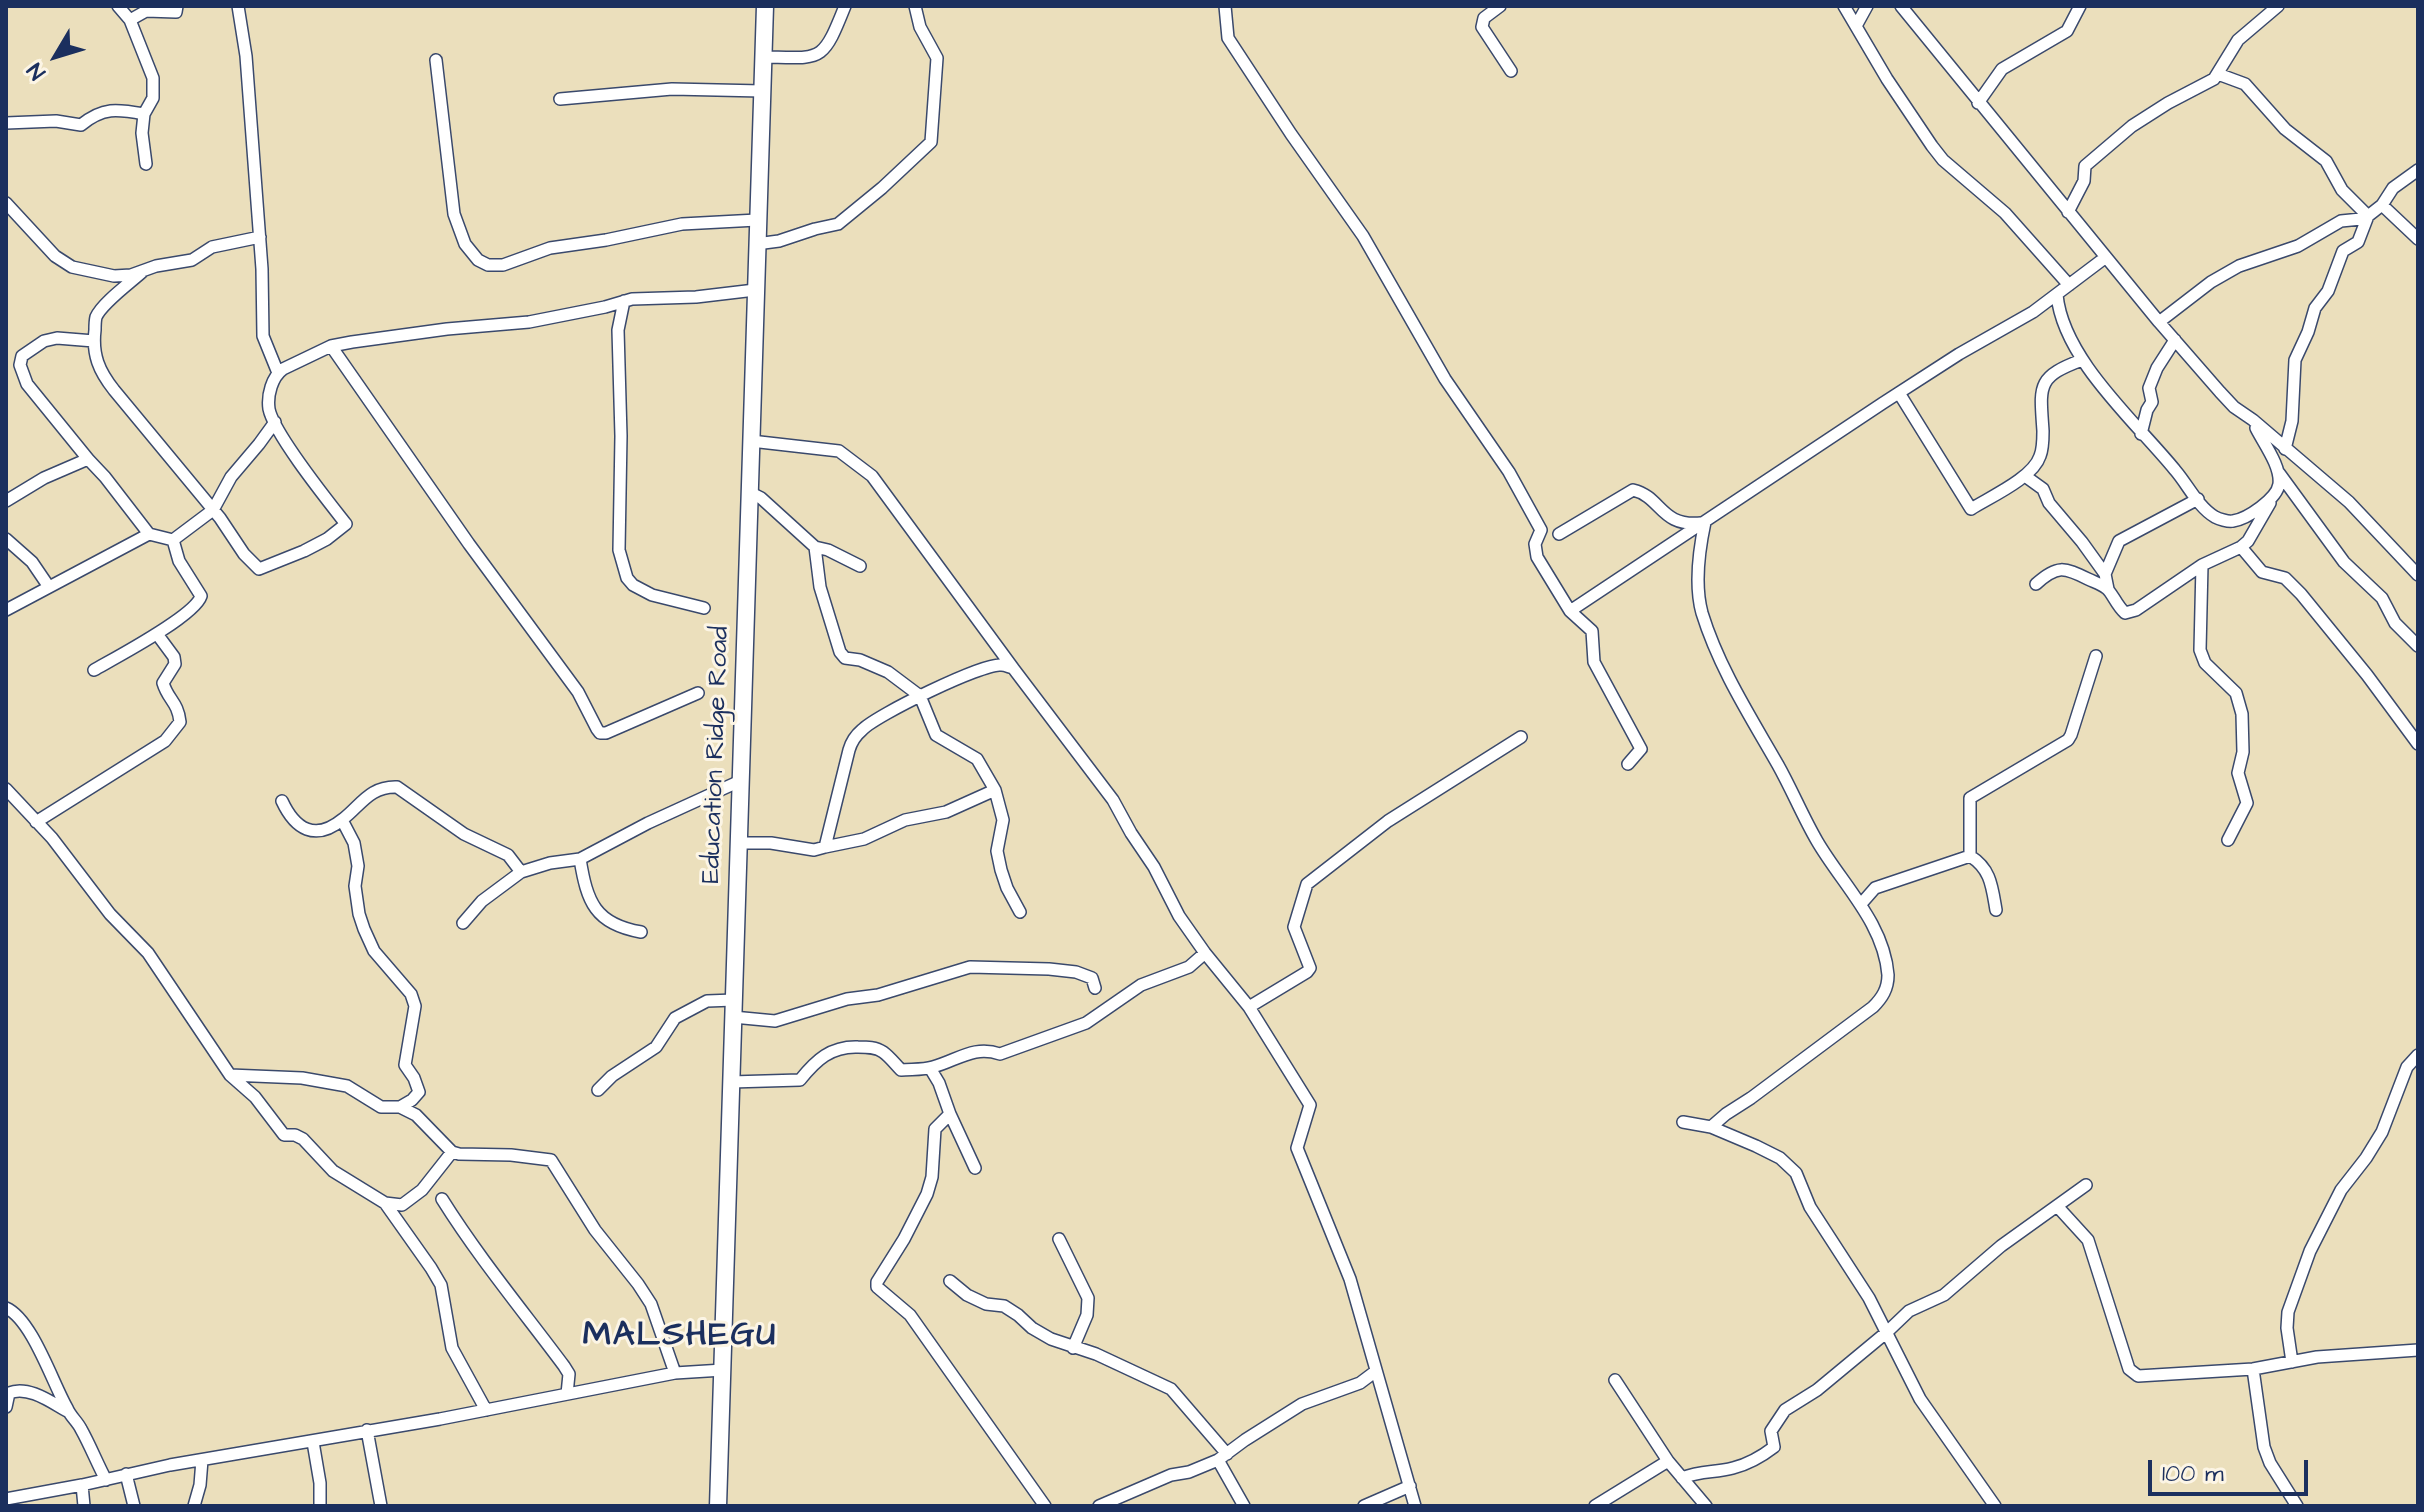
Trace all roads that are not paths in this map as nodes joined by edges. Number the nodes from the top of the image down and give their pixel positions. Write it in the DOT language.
graph roads {
  1 [pos="118,6"];
  2 [pos="177,6"];
  3 [pos="238,6"];
  4 [pos="765,6"];
  5 [pos="845,6"];
  6 [pos="915,6"];
  7 [pos="1225,6"];
  8 [pos="1500,6"];
  9 [pos="1844,6"];
  10 [pos="1867,6"];
  11 [pos="1901,6"];
  12 [pos="2080,6"];
  13 [pos="2278,6"];
  14 [pos="130,20"];
  15 [pos="1856,26"];
  16 [pos="763,57"];
  17 [pos="436,60"];
  18 [pos="1511,71"];
  19 [pos="2218,74"];
  20 [pos="762,91"];
  21 [pos="560,99"];
  22 [pos="1978,103"];
  23 [pos="144,114"];
  24 [pos="6,123"];
  25 [pos="146,164"];
  26 [pos="2418,170"];
  27 [pos="6,203"];
  28 [pos="2382,205"];
  29 [pos="2068,212"];
  30 [pos="2368,216"];
  31 [pos="757,220"];
  32 [pos="260,237"];
  33 [pos="2418,239"];
  34 [pos="756,244"];
  35 [pos="2106,257"];
  36 [pos="142,272"];
  37 [pos="2069,285"];
  38 [pos="755,290"];
  39 [pos="2057,295"];
  40 [pos="624,301"];
  41 [pos="2159,322"];
  42 [pos="2175,340"];
  43 [pos="94,341"];
  44 [pos="331,346"];
  45 [pos="2082,360"];
  46 [pos="278,373"];
  47 [pos="1899,393"];
  48 [pos="2253,420"];
  49 [pos="275,422"];
  50 [pos="2141,434"];
  51 [pos="751,441"];
  52 [pos="2285,449"];
  53 [pos="88,459"];
  54 [pos="2278,472"];
  55 [pos="2025,476"];
  56 [pos="749,492"];
  57 [pos="2275,495"];
  58 [pos="2198,499"];
  59 [pos="6,501"];
  60 [pos="213,510"];
  61 [pos="1705,522"];
  62 [pos="149,534"];
  63 [pos="1559,534"];
  64 [pos="6,539"];
  65 [pos="173,540"];
  66 [pos="815,547"];
  67 [pos="2241,547"];
  68 [pos="2202,565"];
  69 [pos="860,566"];
  70 [pos="2105,574"];
  71 [pos="2418,575"];
  72 [pos="2036,584"];
  73 [pos="49,587"];
  74 [pos="2108,589"];
  75 [pos="704,608"];
  76 [pos="6,610"];
  77 [pos="1570,611"];
  78 [pos="157,634"];
  79 [pos="2418,646"];
  80 [pos="2096,656"];
  81 [pos="1013,668"];
  82 [pos="94,670"];
  83 [pos="698,693"];
  84 [pos="920,696"];
  85 [pos="1521,737"];
  86 [pos="2418,744"];
  87 [pos="1628,764"];
  88 [pos="740,781"];
  89 [pos="6,789"];
  90 [pos="995,790"];
  91 [pos="282,801"];
  92 [pos="342,820"];
  93 [pos="36,822"];
  94 [pos="2228,840"];
  95 [pos="738,843"];
  96 [pos="825,847"];
  97 [pos="1970,856"];
  98 [pos="580,859"];
  99 [pos="521,872"];
  100 [pos="1845,883"];
  101 [pos="1875,888"];
  102 [pos="1861,904"];
  103 [pos="1996,910"];
  104 [pos="1020,912"];
  105 [pos="463,923"];
  106 [pos="641,932"];
  107 [pos="1205,953"];
  108 [pos="1095,988"];
  109 [pos="1249,1007"];
  110 [pos="734,1009"];
  111 [pos="2418,1055"];
  112 [pos="930,1068"];
  113 [pos="230,1075"];
  114 [pos="731,1082"];
  115 [pos="598,1090"];
  116 [pos="400,1107"];
  117 [pos="950,1114"];
  118 [pos="1683,1122"];
  119 [pos="1711,1127"];
  120 [pos="452,1152"];
  121 [pos="975,1168"];
  122 [pos="2086,1185"];
  123 [pos="442,1199"];
  124 [pos="385,1203"];
  125 [pos="2057,1206"];
  126 [pos="1059,1239"];
  127 [pos="950,1281"];
  128 [pos="6,1308"];
  129 [pos="1887,1332"];
  130 [pos="1073,1348"];
  131 [pos="2418,1350"];
  132 [pos="2292,1362"];
  133 [pos="2253,1369"];
  134 [pos="723,1370"];
  135 [pos="1376,1371"];
  136 [pos="675,1373"];
  137 [pos="1615,1380"];
  138 [pos="567,1394"];
  139 [pos="6,1407"];
  140 [pos="486,1410"];
  141 [pos="68,1412"];
  142 [pos="367,1430"];
  143 [pos="313,1442"];
  144 [pos="1222,1457"];
  145 [pos="202,1460"];
  146 [pos="1668,1461"];
  147 [pos="126,1474"];
  148 [pos="1682,1478"];
  149 [pos="106,1480"];
  150 [pos="82,1485"];
  151 [pos="1410,1486"];
  152 [pos="6,1499"];
  153 [pos="84,1506"];
  154 [pos="134,1506"];
  155 [pos="194,1506"];
  156 [pos="320,1506"];
  157 [pos="381,1506"];
  158 [pos="718,1506"];
  159 [pos="1045,1506"];
  160 [pos="1099,1506"];
  161 [pos="1244,1506"];
  162 [pos="1364,1506"];
  163 [pos="1415,1506"];
  164 [pos="1595,1506"];
  165 [pos="1706,1506"];
  166 [pos="1995,1506"];
  167 [pos="2297,1506"];
  1 -- 14 [label="street"];
  2 -- 14 [label="street"];
  3 -- 32 [label="street"];
  4 -- 16 [label="main road, Education Ridge Road"];
  5 -- 16 [label="street"];
  6 -- 34 [label="street"];
  7 -- 77 [label="street"];
  8 -- 18 [label="street"];
  9 -- 15 [label="street"];
  10 -- 15 [label="street"];
  11 -- 22 [label="street"];
  12 -- 22 [label="street"];
  13 -- 19 [label="street"];
  14 -- 23 [label="street"];
  15 -- 37 [label="street"];
  16 -- 20 [label="main road, Education Ridge Road"];
  17 -- 31 [label="street"];
  19 -- 29 [label="street"];
  19 -- 30 [label="street"];
  20 -- 21 [label="street"];
  20 -- 31 [label="main road, Education Ridge Road"];
  22 -- 29 [label="street"];
  23 -- 24 [label="street"];
  23 -- 25 [label="street"];
  26 -- 28 [label="street"];
  27 -- 36 [label="street"];
  28 -- 30 [label="street"];
  28 -- 33 [label="street"];
  29 -- 35 [label="street"];
  30 -- 41 [label="street"];
  30 -- 52 [label="street"];
  31 -- 34 [label="main road, Education Ridge Road"];
  32 -- 36 [label="street"];
  32 -- 46 [label="street"];
  34 -- 38 [label="main road, Education Ridge Road"];
  35 -- 37 [label="street"];
  35 -- 41 [label="street"];
  36 -- 43 [label="street"];
  37 -- 39 [label="street"];
  38 -- 40 [label="street"];
  38 -- 51 [label="main road, Education Ridge Road"];
  39 -- 45 [label="street"];
  39 -- 47 [label="street"];
  40 -- 44 [label="street"];
  40 -- 75 [label="street"];
  41 -- 42 [label="street"];
  42 -- 48 [label="street"];
  42 -- 50 [label="street"];
  43 -- 53 [label="street"];
  43 -- 60 [label="street"];
  44 -- 46 [label="street"];
  44 -- 83 [label="street"];
  45 -- 50 [label="street"];
  45 -- 55 [label="street"];
  46 -- 49 [label="street"];
  47 -- 55 [label="street"];
  47 -- 61 [label="street"];
  48 -- 52 [label="street"];
  48 -- 54 [label="street"];
  49 -- 60 [label="street"];
  49 -- 60 [label="street"];
  50 -- 58 [label="street"];
  51 -- 56 [label="main road, Education Ridge Road"];
  51 -- 81 [label="street"];
  52 -- 71 [label="street"];
  53 -- 59 [label="street"];
  53 -- 62 [label="street"];
  54 -- 57 [label="street"];
  54 -- 79 [label="street"];
  55 -- 70 [label="street"];
  56 -- 66 [label="street"];
  56 -- 88 [label="main road, Education Ridge Road"];
  57 -- 58 [label="street"];
  57 -- 67 [label="street"];
  58 -- 70 [label="street"];
  60 -- 65 [label="street"];
  61 -- 63 [label="street"];
  61 -- 77 [label="street"];
  61 -- 100 [label="street"];
  62 -- 65 [label="street"];
  62 -- 73 [label="street"];
  64 -- 73 [label="street"];
  65 -- 78 [label="street"];
  66 -- 69 [label="street"];
  66 -- 84 [label="street"];
  67 -- 68 [label="street"];
  67 -- 86 [label="street"];
  68 -- 74 [label="street"];
  68 -- 94 [label="street"];
  70 -- 74 [label="street"];
  72 -- 74 [label="street"];
  73 -- 76 [label="street"];
  77 -- 87 [label="street"];
  78 -- 82 [label="street"];
  78 -- 93 [label="street"];
  80 -- 97 [label="street"];
  81 -- 84 [label="street"];
  81 -- 107 [label="street"];
  84 -- 90 [label="street"];
  84 -- 96 [label="street"];
  85 -- 109 [label="street"];
  88 -- 95 [label="main road, Education Ridge Road"];
  88 -- 98 [label="street"];
  89 -- 93 [label="street"];
  90 -- 96 [label="street"];
  90 -- 104 [label="street"];
  91 -- 92 [label="street"];
  92 -- 99 [label="street"];
  92 -- 116 [label="street"];
  93 -- 113 [label="street"];
  95 -- 96 [label="street"];
  95 -- 110 [label="main road, Education Ridge Road"];
  97 -- 101 [label="street"];
  97 -- 103 [label="street"];
  98 -- 99 [label="street"];
  98 -- 106 [label="street"];
  99 -- 105 [label="street"];
  100 -- 101 [label="street"];
  100 -- 102 [label="street"];
  101 -- 102 [label="street"];
  102 -- 119 [label="street"];
  107 -- 109 [label="street"];
  107 -- 112 [label="street"];
  108 -- 110 [label="street"];
  109 -- 135 [label="street"];
  110 -- 114 [label="main road, Education Ridge Road"];
  110 -- 115 [label="street"];
  111 -- 132 [label="street"];
  112 -- 114 [label="street"];
  112 -- 117 [label="street"];
  113 -- 116 [label="street"];
  113 -- 124 [label="street"];
  114 -- 134 [label="main road, Education Ridge Road"];
  116 -- 120 [label="street"];
  117 -- 121 [label="street"];
  117 -- 159 [label="street"];
  118 -- 119 [label="street"];
  119 -- 129 [label="street"];
  120 -- 124 [label="street"];
  120 -- 136 [label="street"];
  122 -- 125 [label="street"];
  123 -- 138 [label="street"];
  124 -- 140 [label="street"];
  125 -- 129 [label="street"];
  125 -- 133 [label="street"];
  126 -- 130 [label="street"];
  127 -- 130 [label="street"];
  128 -- 141 [label="street"];
  129 -- 148 [label="street"];
  129 -- 166 [label="street"];
  130 -- 144 [label="street"];
  131 -- 132 [label="street"];
  132 -- 133 [label="street"];
  133 -- 167 [label="street"];
  134 -- 136 [label="street"];
  134 -- 158 [label="main road, Education Ridge Road"];
  135 -- 144 [label="street"];
  135 -- 151 [label="street"];
  136 -- 138 [label="street"];
  137 -- 146 [label="street"];
  138 -- 140 [label="street"];
  139 -- 141 [label="street"];
  140 -- 142 [label="street"];
  141 -- 149 [label="street"];
  142 -- 143 [label="street"];
  142 -- 157 [label="street"];
  143 -- 145 [label="street"];
  143 -- 156 [label="street"];
  144 -- 160 [label="street"];
  144 -- 161 [label="street"];
  145 -- 147 [label="street"];
  145 -- 155 [label="street"];
  146 -- 148 [label="street"];
  146 -- 164 [label="street"];
  147 -- 149 [label="street"];
  147 -- 154 [label="street"];
  148 -- 165 [label="street"];
  149 -- 150 [label="street"];
  150 -- 152 [label="street"];
  150 -- 153 [label="street"];
  151 -- 162 [label="street"];
  151 -- 163 [label="street"];
}
